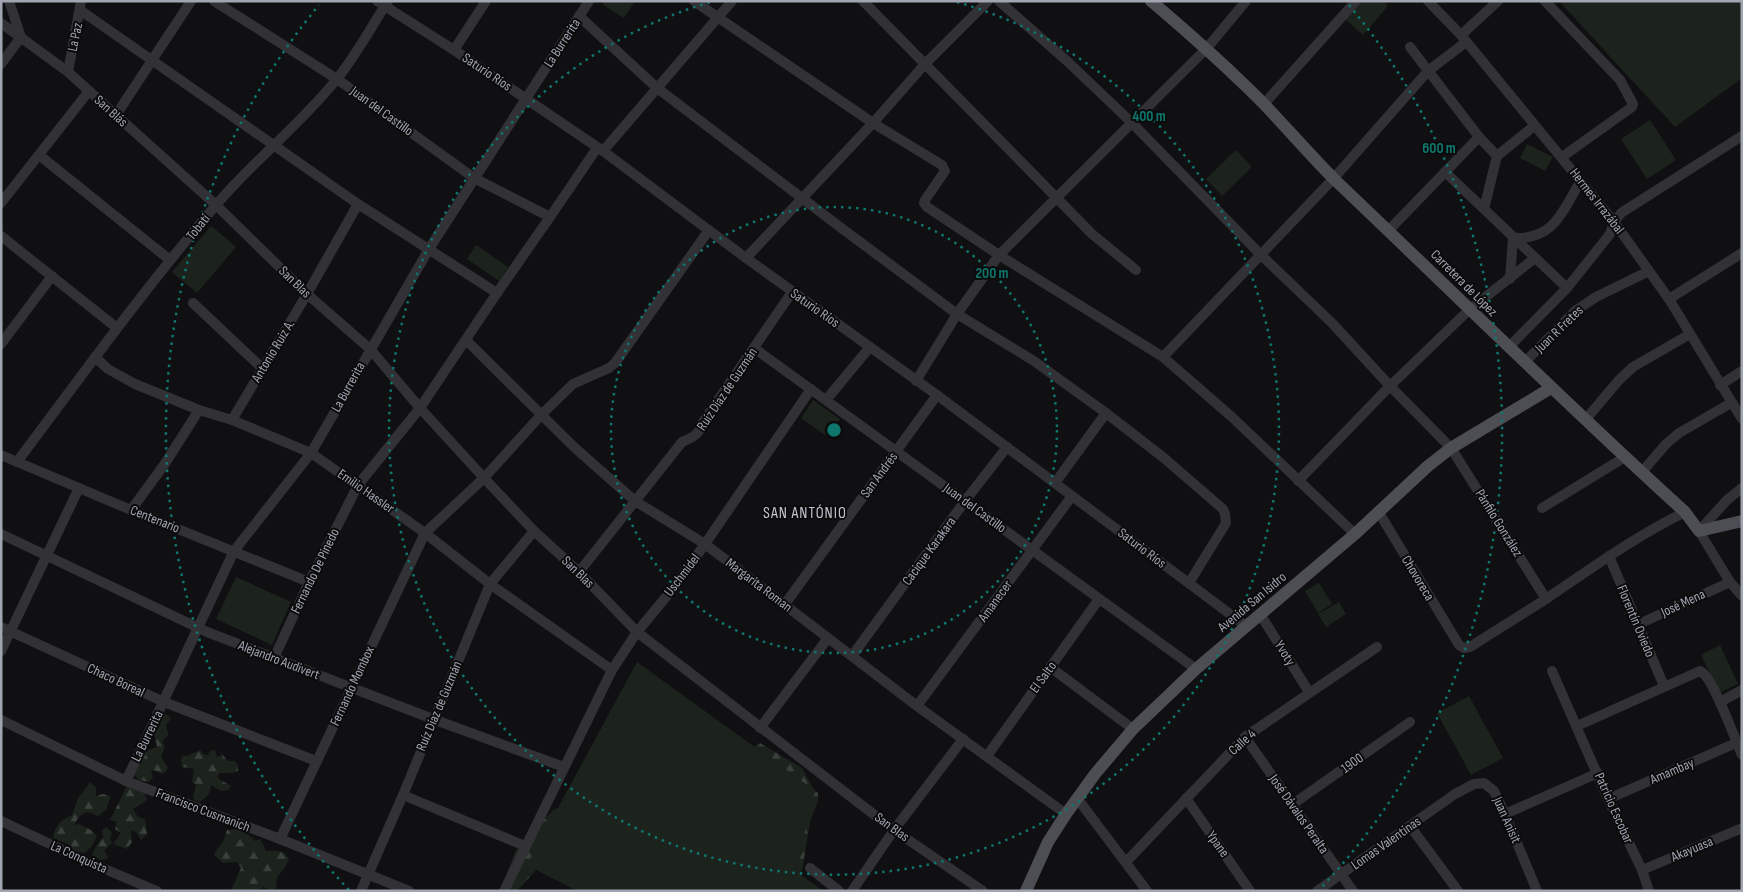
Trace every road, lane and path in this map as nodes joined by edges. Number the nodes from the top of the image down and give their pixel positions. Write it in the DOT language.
graph roads {
  1 [pos="9,1"];
  2 [pos="191,1"];
  3 [pos="214,1"];
  4 [pos="486,1"];
  5 [pos="589,1"];
  6 [pos="694,1"];
  7 [pos="732,1"];
  8 [pos="863,1"];
  9 [pos="988,1"];
  10 [pos="999,1"];
  11 [pos="1151,1"];
  12 [pos="1246,1"];
  13 [pos="1356,1"];
  14 [pos="1428,1"];
  15 [pos="1498,1"];
  16 [pos="1545,1"];
  17 [pos="383,3"];
  18 [pos="81,6"];
  19 [pos="579,16"];
  20 [pos="717,17"];
  21 [pos="1,23"];
  22 [pos="21,37"];
  23 [pos="1464,38"];
  24 [pos="1410,47"];
  25 [pos="1207,48"];
  26 [pos="454,50"];
  27 [pos="151,61"];
  28 [pos="1,64"];
  29 [pos="926,64"];
  30 [pos="1428,71"];
  31 [pos="68,72"];
  32 [pos="337,79"];
  33 [pos="657,88"];
  34 [pos="88,91"];
  35 [pos="526,99"];
  36 [pos="1264,104"];
  37 [pos="116,116"];
  38 [pos="1131,122"];
  39 [pos="873,123"];
  40 [pos="1534,126"];
  41 [pos="1742,136"];
  42 [pos="1479,137"];
  43 [pos="274,146"];
  44 [pos="600,149"];
  45 [pos="39,155"];
  46 [pos="1497,156"];
  47 [pos="1562,157"];
  48 [pos="1445,172"];
  49 [pos="474,178"];
  50 [pos="1334,178"];
  51 [pos="1580,182"];
  52 [pos="1056,197"];
  53 [pos="803,199"];
  54 [pos="1,203"];
  55 [pos="358,204"];
  56 [pos="216,205"];
  57 [pos="1484,209"];
  58 [pos="550,218"];
  59 [pos="1614,222"];
  60 [pos="708,230"];
  61 [pos="1389,230"];
  62 [pos="1,236"];
  63 [pos="1513,238"];
  64 [pos="428,249"];
  65 [pos="1742,253"];
  66 [pos="1260,254"];
  67 [pos="998,255"];
  68 [pos="746,258"];
  69 [pos="1535,258"];
  70 [pos="170,260"];
  71 [pos="1136,270"];
  72 [pos="1649,270"];
  73 [pos="52,276"];
  74 [pos="1510,279"];
  75 [pos="1566,288"];
  76 [pos="497,292"];
  77 [pos="792,292"];
  78 [pos="307,294"];
  79 [pos="1669,299"];
  80 [pos="193,303"];
  81 [pos="1470,310"];
  82 [pos="957,314"];
  83 [pos="117,328"];
  84 [pos="1690,334"];
  85 [pos="466,340"];
  86 [pos="2,341"];
  87 [pos="1509,346"];
  88 [pos="870,347"];
  89 [pos="754,348"];
  90 [pos="370,349"];
  91 [pos="95,357"];
  92 [pos="1163,357"];
  93 [pos="1525,362"];
  94 [pos="263,369"];
  95 [pos="1742,371"];
  96 [pos="916,381"];
  97 [pos="1720,385"];
  98 [pos="1390,386"];
  99 [pos="1551,388"];
  100 [pos="811,389"];
  101 [pos="937,395"];
  102 [pos="826,400"];
  103 [pos="1732,403"];
  104 [pos="420,408"];
  105 [pos="199,410"];
  106 [pos="1106,413"];
  107 [pos="542,414"];
  108 [pos="1586,419"];
  109 [pos="1742,419"];
  110 [pos="232,420"];
  111 [pos="1007,447"];
  112 [pos="1451,448"];
  113 [pos="896,451"];
  114 [pos="311,453"];
  115 [pos="1,455"];
  116 [pos="1625,457"];
  117 [pos="17,462"];
  118 [pos="1642,472"];
  119 [pos="484,478"];
  120 [pos="1298,481"];
  121 [pos="1054,483"];
  122 [pos="358,485"];
  123 [pos="79,488"];
  124 [pos="1742,488"];
  125 [pos="1072,496"];
  126 [pos="635,501"];
  127 [pos="965,501"];
  128 [pos="1542,508"];
  129 [pos="131,510"];
  130 [pos="1378,511"];
  131 [pos="1685,512"];
  132 [pos="1742,521"];
  133 [pos="534,531"];
  134 [pos="1699,531"];
  135 [pos="425,533"];
  136 [pos="1,534"];
  137 [pos="1355,534"];
  138 [pos="705,544"];
  139 [pos="1032,550"];
  140 [pos="234,551"];
  141 [pos="46,555"];
  142 [pos="1609,556"];
  143 [pos="579,572"];
  144 [pos="309,582"];
  145 [pos="1730,582"];
  146 [pos="1190,583"];
  147 [pos="490,584"];
  148 [pos="1742,596"];
  149 [pos="1100,598"];
  150 [pos="1546,599"];
  151 [pos="785,604"];
  152 [pos="1260,614"];
  153 [pos="1637,625"];
  154 [pos="1246,626"];
  155 [pos="198,628"];
  156 [pos="6,629"];
  157 [pos="637,632"];
  158 [pos="828,638"];
  159 [pos="1377,647"];
  160 [pos="1,651"];
  161 [pos="852,656"];
  162 [pos="274,658"];
  163 [pos="1050,667"];
  164 [pos="1196,669"];
  165 [pos="612,670"];
  166 [pos="1552,671"];
  167 [pos="1664,686"];
  168 [pos="351,688"];
  169 [pos="1742,690"];
  170 [pos="1309,692"];
  171 [pos="164,702"];
  172 [pos="1720,702"];
  173 [pos="917,706"];
  174 [pos="1,720"];
  175 [pos="433,720"];
  176 [pos="1410,722"];
  177 [pos="1577,726"];
  178 [pos="760,728"];
  179 [pos="1133,729"];
  180 [pos="1245,737"];
  181 [pos="963,739"];
  182 [pos="1736,743"];
  183 [pos="1742,755"];
  184 [pos="987,756"];
  185 [pos="316,761"];
  186 [pos="564,767"];
  187 [pos="1598,773"];
  188 [pos="126,780"];
  189 [pos="1456,794"];
  190 [pos="403,795"];
  191 [pos="1077,798"];
  192 [pos="1186,798"];
  193 [pos="1608,799"];
  194 [pos="1293,804"];
  195 [pos="1066,814"];
  196 [pos="1505,814"];
  197 [pos="1,821"];
  198 [pos="1410,826"];
  199 [pos="1742,828"];
  200 [pos="894,830"];
  201 [pos="280,839"];
  202 [pos="525,846"];
  203 [pos="1126,862"];
  204 [pos="810,868"];
  205 [pos="1642,870"];
  206 [pos="1342,874"];
  207 [pos="368,875"];
  208 [pos="151,889"];
  209 [pos="1029,889"];
  210 [pos="361,891"];
  211 [pos="409,891"];
  212 [pos="504,891"];
  213 [pos="839,891"];
  214 [pos="852,891"];
  215 [pos="982,891"];
  216 [pos="1147,891"];
  217 [pos="1250,891"];
  218 [pos="1317,891"];
  219 [pos="1353,891"];
  220 [pos="1458,891"];
  221 [pos="1537,891"];
  222 [pos="1649,891"];
  1 -- 22 [label="street"];
  2 -- 27 [label="street"];
  3 -- 32 [label="street, Juan del Castillo"];
  4 -- 26 [label="street"];
  5 -- 19 [label="street, La Burrerita"];
  6 -- 20 [label="street"];
  7 -- 20 [label="street, Fernando De Pinedo"];
  8 -- 29 [label="street"];
  9 -- 29 [label="street"];
  10 -- 38 [label="street, Pánfilo González"];
  11 -- 25 [label="main road, Carretera de López"];
  12 -- 25 [label="street"];
  13 -- 36 [label="street"];
  14 -- 23 [label="street, Hermes Irrazábal"];
  15 -- 23 [label="street"];
  16 -- 47 [label="street"];
  17 -- 26 [label="street, Saturio Ríos"];
  17 -- 32 [label="street, Tobati"];
  18 -- 27 [label="street"];
  18 -- 31 [label="street, La Paz"];
  19 -- 33 [label="street"];
  19 -- 35 [label="street, La Burrerita"];
  20 -- 33 [label="street, Fernando De Pinedo"];
  20 -- 39 [label="street"];
  21 -- 22 [label="street, San Blás"];
  22 -- 28 [label="street"];
  22 -- 31 [label="street, San Blás"];
  23 -- 30 [label="street"];
  23 -- 40 [label="street, Hermes Irrazábal"];
  24 -- 30 [label="street"];
  25 -- 36 [label="main road, Carretera de López"];
  25 -- 38 [label="street"];
  26 -- 35 [label="street, Saturio Ríos"];
  27 -- 37 [label="street"];
  27 -- 43 [label="street"];
  29 -- 39 [label="street"];
  29 -- 52 [label="street"];
  30 -- 42 [label="street"];
  30 -- 50 [label="street"];
  31 -- 34 [label="street, San Blás"];
  32 -- 43 [label="street, Tobati"];
  32 -- 49 [label="street, Juan del Castillo"];
  33 -- 44 [label="street, Fernando De Pinedo"];
  33 -- 53 [label="street"];
  34 -- 37 [label="street, San Blás"];
  34 -- 45 [label="street"];
  35 -- 44 [label="street, Saturio Ríos"];
  35 -- 49 [label="street, La Burrerita"];
  36 -- 50 [label="main road, Carretera de López"];
  37 -- 56 [label="street, San Blás"];
  38 -- 52 [label="street"];
  38 -- 66 [label="street, Pánfilo González"];
  39 -- 53 [label="street"];
  39 -- 67 [label="street"];
  40 -- 46 [label="street"];
  40 -- 47 [label="street, Hermes Irrazábal"];
  41 -- 59 [label="street"];
  42 -- 46 [label="street"];
  42 -- 48 [label="street"];
  43 -- 55 [label="street"];
  43 -- 56 [label="street, Tobati"];
  44 -- 58 [label="street, Fernando De Pinedo"];
  44 -- 60 [label="street, Saturio Ríos"];
  45 -- 54 [label="street"];
  45 -- 70 [label="street"];
  46 -- 57 [label="street"];
  47 -- 51 [label="street, Hermes Irrazábal"];
  48 -- 57 [label="street"];
  48 -- 61 [label="street"];
  49 -- 58 [label="street, Juan del Castillo"];
  49 -- 64 [label="street, La Burrerita"];
  50 -- 61 [label="main road, Carretera de López"];
  50 -- 66 [label="street"];
  51 -- 59 [label="street, Hermes Irrazábal"];
  51 -- 63 [label="street"];
  52 -- 67 [label="street"];
  52 -- 71 [label="street"];
  53 -- 68 [label="street"];
  53 -- 82 [label="street"];
  55 -- 64 [label="street"];
  55 -- 78 [label="street, Antonio Ruiz A."];
  56 -- 70 [label="street, Tobati"];
  56 -- 78 [label="street, San Blas"];
  57 -- 63 [label="street"];
  58 -- 76 [label="street, Fernando De Pinedo"];
  59 -- 72 [label="street, Hermes Irrazábal"];
  59 -- 75 [label="street"];
  60 -- 68 [label="street, Saturio Ríos"];
  60 -- 107 [label="street"];
  61 -- 81 [label="main road, Carretera de López"];
  62 -- 73 [label="street"];
  63 -- 69 [label="street"];
  63 -- 74 [label="street"];
  64 -- 76 [label="street"];
  64 -- 90 [label="street, La Burrerita"];
  65 -- 79 [label="street"];
  66 -- 92 [label="street"];
  66 -- 98 [label="street, Pánfilo González"];
  67 -- 82 [label="street"];
  67 -- 92 [label="street"];
  68 -- 77 [label="street, Saturio Ríos"];
  69 -- 74 [label="street"];
  69 -- 75 [label="street"];
  70 -- 83 [label="street, Tobati"];
  72 -- 79 [label="street, Hermes Irrazábal"];
  72 -- 93 [label="street, Juan R Fretes"];
  73 -- 83 [label="street"];
  73 -- 86 [label="street"];
  74 -- 81 [label="street"];
  75 -- 87 [label="street"];
  76 -- 85 [label="street, Fernando De Pinedo"];
  77 -- 88 [label="street, Saturio Ríos"];
  77 -- 89 [label="street, Ruíz Díaz de Guzmán"];
  78 -- 90 [label="street, San Blas"];
  78 -- 94 [label="street, Antonio Ruiz A."];
  79 -- 84 [label="street, Hermes Irrazábal"];
  80 -- 94 [label="street"];
  81 -- 87 [label="main road, Carretera de López"];
  81 -- 98 [label="street"];
  82 -- 96 [label="street"];
  82 -- 106 [label="street"];
  83 -- 91 [label="street, Tobati"];
  84 -- 97 [label="street, Hermes Irrazábal"];
  84 -- 108 [label="street"];
  85 -- 104 [label="street, Fernando De Pinedo"];
  85 -- 107 [label="street, Margarita Roman"];
  87 -- 93 [label="main road, Carretera de López"];
  88 -- 96 [label="street, Saturio Ríos"];
  88 -- 102 [label="street"];
  89 -- 100 [label="street, Juan del Castillo"];
  89 -- 126 [label="street, Ruíz Díaz de Guzmán"];
  90 -- 104 [label="street, San Blas"];
  90 -- 114 [label="street, La Burrerita"];
  91 -- 105 [label="street, Emilio Hassler"];
  91 -- 117 [label="street, Tobati"];
  92 -- 120 [label="street"];
  93 -- 99 [label="main road, Carretera de López"];
  94 -- 110 [label="street, Antonio Ruiz A."];
  95 -- 97 [label="street"];
  96 -- 101 [label="street, Saturio Ríos"];
  97 -- 103 [label="street, Hermes Irrazábal"];
  98 -- 112 [label="street, Pánfilo González"];
  98 -- 120 [label="street"];
  99 -- 108 [label="main road, Carretera de López"];
  99 -- 112 [label="main road, Avenida San Isidro"];
  100 -- 102 [label="street, Juan del Castillo"];
  100 -- 138 [label="street, Uschmidel"];
  101 -- 111 [label="street, Saturio Ríos"];
  101 -- 113 [label="street, San Andrés"];
  102 -- 113 [label="street, Juan del Castillo"];
  103 -- 109 [label="street, Hermes Irrazábal"];
  103 -- 118 [label="street"];
  104 -- 119 [label="street, San Blas"];
  104 -- 122 [label="street, Fernando De Pinedo"];
  105 -- 110 [label="street, Emilio Hassler"];
  105 -- 129 [label="street"];
  106 -- 121 [label="street"];
  106 -- 146 [label="street"];
  107 -- 119 [label="street"];
  107 -- 126 [label="street, Margarita Roman"];
  108 -- 116 [label="main road, Carretera de López"];
  110 -- 114 [label="street, Emilio Hassler"];
  111 -- 121 [label="street, Saturio Ríos"];
  111 -- 127 [label="street, Cacique Karakara"];
  112 -- 130 [label="main road, Avenida San Isidro"];
  112 -- 150 [label="street, Pánfilo González"];
  113 -- 127 [label="street, Juan del Castillo"];
  113 -- 151 [label="street, San Andrés"];
  114 -- 122 [label="street, Emilio Hassler"];
  114 -- 140 [label="street, La Burrerita"];
  115 -- 117 [label="street, Centenario"];
  116 -- 118 [label="main road, Carretera de López"];
  116 -- 128 [label="street"];
  117 -- 123 [label="street, Centenario"];
  118 -- 131 [label="main road, Carretera de López"];
  119 -- 133 [label="street, San Blas"];
  119 -- 135 [label="street"];
  120 -- 137 [label="street"];
  121 -- 125 [label="street, Saturio Ríos"];
  122 -- 135 [label="street, Emilio Hassler"];
  122 -- 144 [label="street, Fernando De Pinedo"];
  123 -- 129 [label="street, Centenario"];
  123 -- 141 [label="street"];
  124 -- 134 [label="street"];
  125 -- 139 [label="street, Amanecer"];
  125 -- 146 [label="street, Saturio Ríos"];
  126 -- 138 [label="street, Margarita Roman"];
  126 -- 143 [label="street, Ruíz Díaz de Guzmán"];
  127 -- 139 [label="street, Juan del Castillo"];
  127 -- 161 [label="street, Cacique Karakara"];
  129 -- 140 [label="street, Centenario"];
  130 -- 137 [label="main road, Avenida San Isidro"];
  130 -- 150 [label="street, Chovoreca"];
  131 -- 134 [label="main road, Carretera de López"];
  131 -- 142 [label="street"];
  132 -- 134 [label="main road"];
  133 -- 143 [label="street, San Blas"];
  133 -- 147 [label="street, Ruíz Díaz de Guzmán"];
  134 -- 145 [label="street, Carretera de López"];
  135 -- 147 [label="street, Emilio Hassler"];
  135 -- 168 [label="street, Fernando Mombox"];
  136 -- 141 [label="street, Alejandro Audivert"];
  137 -- 152 [label="main road, Avenida San Isidro"];
  138 -- 151 [label="street, Margarita Roman"];
  138 -- 157 [label="street, Uschmidel"];
  139 -- 149 [label="street, Juan del Castillo"];
  139 -- 173 [label="street, Amanecer"];
  140 -- 144 [label="street, Centenario"];
  140 -- 155 [label="street, La Burrerita"];
  141 -- 155 [label="street, Alejandro Audivert"];
  141 -- 156 [label="street"];
  142 -- 150 [label="street"];
  142 -- 153 [label="street, Florentín Oviedo"];
  143 -- 157 [label="street, San Blas"];
  144 -- 162 [label="street, Fernando De Pinedo"];
  145 -- 148 [label="street, Carretera de López"];
  145 -- 153 [label="street, José Mena"];
  146 -- 154 [label="street, Saturio Ríos"];
  147 -- 165 [label="street, Emilio Hassler"];
  147 -- 175 [label="street, Ruíz Díaz de Guzmán"];
  149 -- 163 [label="street, El Salto"];
  149 -- 164 [label="street, Juan del Castillo"];
  151 -- 158 [label="street, Margarita Roman"];
  152 -- 154 [label="main road, Avenida San Isidro"];
  152 -- 170 [label="street, Yvoty"];
  153 -- 167 [label="street, Florentín Oviedo"];
  154 -- 164 [label="main road, Avenida San Isidro"];
  155 -- 162 [label="street, Alejandro Audivert"];
  155 -- 171 [label="street, La Burrerita"];
  156 -- 160 [label="street"];
  156 -- 171 [label="street, Chaco Boreal"];
  157 -- 165 [label="street, Uschmidel"];
  157 -- 178 [label="street, San Blas"];
  158 -- 161 [label="street, Margarita Roman"];
  158 -- 178 [label="street"];
  159 -- 170 [label="street, Calle 4"];
  161 -- 173 [label="street, Margarita Roman"];
  162 -- 168 [label="street, Alejandro Audivert"];
  163 -- 179 [label="street"];
  163 -- 184 [label="street, El Salto"];
  164 -- 179 [label="main road, Avenida San Isidro"];
  165 -- 186 [label="street, Uschmidel"];
  166 -- 177 [label="street, Patricio Escobar"];
  167 -- 172 [label="street"];
  167 -- 177 [label="street"];
  168 -- 175 [label="street, Alejandro Audivert"];
  168 -- 185 [label="street, Fernando Mombox"];
  169 -- 172 [label="street"];
  170 -- 180 [label="street, Calle 4"];
  171 -- 185 [label="street, Chaco Boreal"];
  171 -- 188 [label="street, La Burrerita"];
  172 -- 182 [label="street"];
  173 -- 181 [label="street, Margarita Roman"];
  174 -- 188 [label="street, Francisco Cusmanich"];
  175 -- 186 [label="street, Alejandro Audivert"];
  175 -- 190 [label="street, Ruíz Díaz de Guzmán"];
  176 -- 194 [label="street, 1900"];
  177 -- 187 [label="street, Patricio Escobar"];
  178 -- 200 [label="street, San Blas"];
  179 -- 191 [label="main road, Avenida San Isidro"];
  180 -- 192 [label="street, Calle 4"];
  180 -- 194 [label="street, José Dávalos Peralta"];
  181 -- 184 [label="street, Margarita Roman"];
  181 -- 200 [label="street"];
  182 -- 183 [label="street"];
  182 -- 193 [label="street, Amambay"];
  184 -- 195 [label="street, Margarita Roman"];
  185 -- 201 [label="street, Fernando Mombox"];
  186 -- 202 [label="street, Uschmidel"];
  187 -- 193 [label="street, Patricio Escobar"];
  187 -- 196 [label="street"];
  188 -- 201 [label="street, Francisco Cusmanich"];
  189 -- 196 [label="street, Juan Anisit"];
  189 -- 198 [label="street, Lomas Valentinas"];
  190 -- 202 [label="street"];
  190 -- 207 [label="street, Ruíz Díaz de Guzmán"];
  191 -- 195 [label="main road, Avenida San Isidro"];
  191 -- 203 [label="street"];
  192 -- 203 [label="street, Calle 4"];
  192 -- 217 [label="street, Ypane"];
  193 -- 205 [label="street, Patricio Escobar"];
  194 -- 206 [label="street, José Dávalos Peralta"];
  195 -- 209 [label="main road, Avenida San Isidro"];
  196 -- 221 [label="street, Juan Anisit"];
  197 -- 208 [label="street, La Conquista"];
  198 -- 206 [label="street, Lomas Valentinas"];
  198 -- 220 [label="street"];
  199 -- 205 [label="street, Akayuasa"];
  200 -- 214 [label="street"];
  200 -- 215 [label="street, San Blas"];
  201 -- 207 [label="street, Francisco Cusmanich"];
  202 -- 212 [label="street, Uschmidel"];
  203 -- 216 [label="street"];
  204 -- 213 [label="street"];
  205 -- 222 [label="street, Patricio Escobar"];
  206 -- 218 [label="street, Lomas Valentinas"];
  206 -- 219 [label="street, José Dávalos Peralta"];
  207 -- 210 [label="street, Ruíz Díaz de Guzmán"];
  207 -- 211 [label="street, Francisco Cusmanich"];
}
